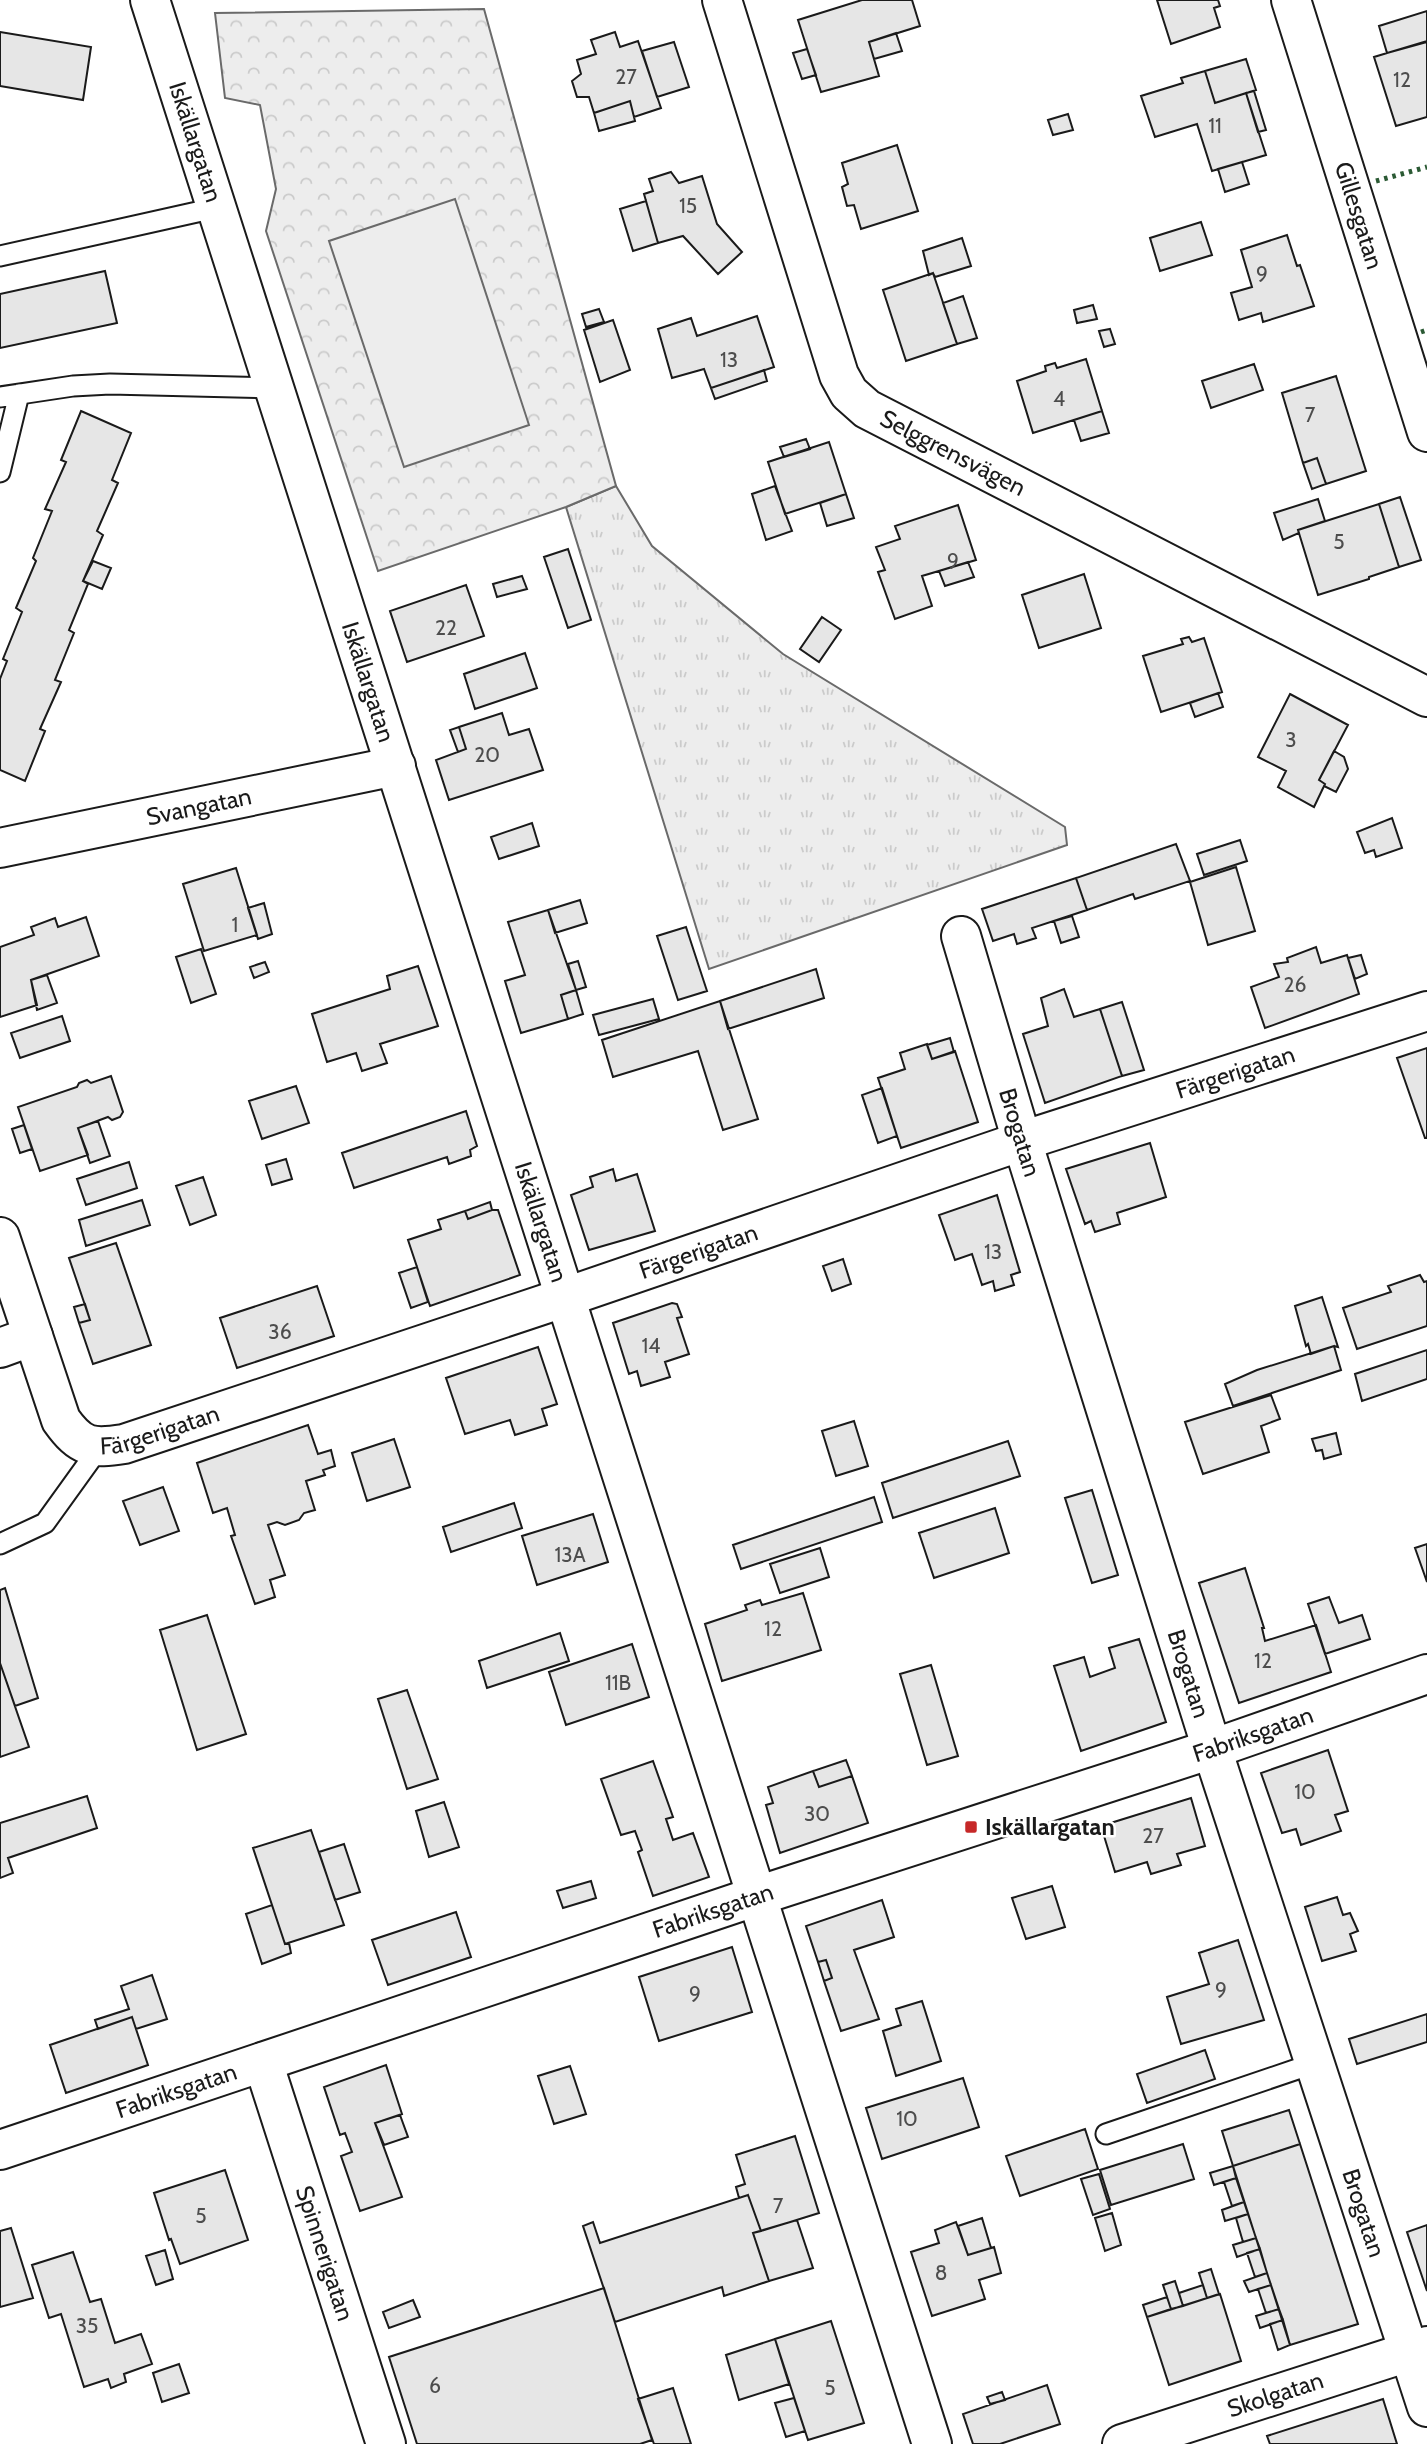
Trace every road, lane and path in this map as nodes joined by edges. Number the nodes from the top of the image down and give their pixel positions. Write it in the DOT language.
graph roads {
  1 [pos="150,0"];
  2 [pos="722,0"];
  3 [pos="1291,0"];
  4 [pos="215,208"];
  5 [pos="0,256"];
  6 [pos="274,388"];
  7 [pos="10,396"];
  8 [pos="1427,432"];
  9 [pos="0,472"];
  10 [pos="1427,697"];
  11 [pos="396,766"];
  12 [pos="0,848"];
  13 [pos="961,936"];
  14 [pos="1427,1011"];
  15 [pos="1023,1141"];
  16 [pos="0,1237"];
  17 [pos="566,1297"];
  18 [pos="17,1342"];
  19 [pos="99,1448"];
  20 [pos="0,1544"];
  21 [pos="1427,1674"];
  22 [pos="1212,1749"];
  23 [pos="757,1896"];
  24 [pos="263,2062"];
  25 [pos="1315,2063"];
  26 [pos="1106,2134"];
  27 [pos="0,2150"];
  28 [pos="1418,2349"];
  29 [pos="1427,2407"];
  30 [pos="386,2444"];
  31 [pos="932,2444"];
  32 [pos="1122,2444"];
  1 -- 4 [label="street, Iskällargatan"];
  2 -- 10 [label="street, Selggrensvägen"];
  3 -- 8 [label="street, Gillesgatan"];
  4 -- 5 [label="lane"];
  4 -- 6 [label="street, Iskällargatan"];
  6 -- 7 [label="lane"];
  6 -- 11 [label="street, Iskällargatan"];
  7 -- 9 [label="lane"];
  11 -- 12 [label="street, Svangatan"];
  11 -- 17 [label="street, Iskällargatan"];
  13 -- 15 [label="street, Brogatan"];
  14 -- 15 [label="street, Färgerigatan"];
  15 -- 17 [label="street, Färgerigatan"];
  15 -- 22 [label="street, Brogatan"];
  16 -- 18 [label="street"];
  17 -- 19 [label="street, Färgerigatan"];
  17 -- 23 [label="street, Iskällargatan"];
  18 -- 19 [label="street, Färgerigatan"];
  19 -- 20 [label="lane"];
  21 -- 22 [label="street, Fabriksgatan"];
  22 -- 23 [label="street, Fabriksgatan"];
  22 -- 25 [label="street, Brogatan"];
  23 -- 24 [label="street, Fabriksgatan"];
  23 -- 31 [label="street, Iskällargatan"];
  24 -- 27 [label="street, Fabriksgatan"];
  24 -- 30 [label="street, Spinnerigatan"];
  25 -- 26 [label="lane"];
  25 -- 28 [label="street, Brogatan"];
  28 -- 29 [label="street, Brogatan"];
  28 -- 32 [label="street, Skolgatan"];
}
